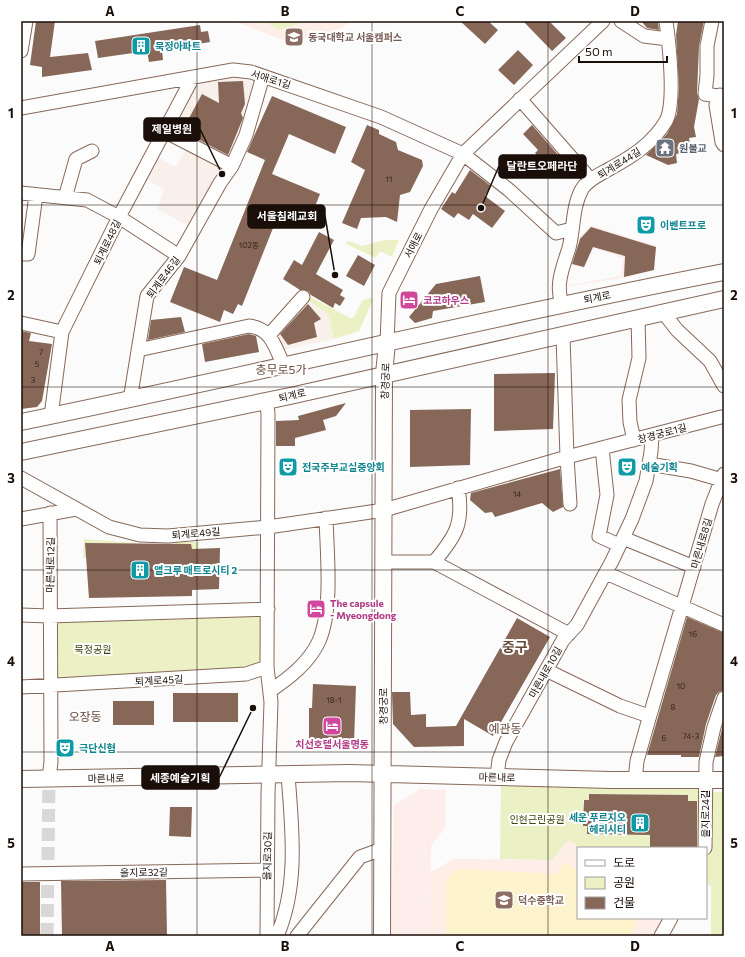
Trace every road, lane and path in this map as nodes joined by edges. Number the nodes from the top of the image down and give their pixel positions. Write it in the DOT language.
graph roads {
  1 [pos="26,21"];
  2 [pos="603,21"];
  3 [pos="621,21"];
  4 [pos="666,21"];
  5 [pos="712,21"];
  6 [pos="22,38"];
  7 [pos="668,39"];
  8 [pos="21,52"];
  9 [pos="263,76"];
  10 [pos="193,78"];
  11 [pos="722,96"];
  12 [pos="520,99"];
  13 [pos="21,108"];
  14 [pos="164,131"];
  15 [pos="724,145"];
  16 [pos="92,151"];
  17 [pos="463,154"];
  18 [pos="232,166"];
  19 [pos="591,180"];
  20 [pos="21,193"];
  21 [pos="36,195"];
  22 [pos="65,198"];
  23 [pos="119,217"];
  24 [pos="572,229"];
  25 [pos="21,254"];
  26 [pos="179,256"];
  27 [pos="724,272"];
  28 [pos="303,297"];
  29 [pos="724,299"];
  30 [pos="562,304"];
  31 [pos="663,312"];
  32 [pos="638,318"];
  33 [pos="21,323"];
  34 [pos="62,332"];
  35 [pos="269,335"];
  36 [pos="563,336"];
  37 [pos="387,343"];
  38 [pos="138,350"];
  39 [pos="284,367"];
  40 [pos="384,374"];
  41 [pos="724,386"];
  42 [pos="130,400"];
  43 [pos="266,401"];
  44 [pos="51,416"];
  45 [pos="721,417"];
  46 [pos="21,422"];
  47 [pos="652,435"];
  48 [pos="634,440"];
  49 [pos="602,448"];
  50 [pos="21,452"];
  51 [pos="567,457"];
  52 [pos="649,464"];
  53 [pos="723,477"];
  54 [pos="21,478"];
  55 [pos="458,488"];
  56 [pos="570,504"];
  57 [pos="76,509"];
  58 [pos="384,510"];
  59 [pos="50,513"];
  60 [pos="326,518"];
  61 [pos="21,519"];
  62 [pos="268,527"];
  63 [pos="621,542"];
  64 [pos="384,562"];
  65 [pos="434,562"];
  66 [pos="694,567"];
  67 [pos="606,573"];
  68 [pos="682,608"];
  69 [pos="268,609"];
  70 [pos="21,615"];
  71 [pos="49,616"];
  72 [pos="724,625"];
  73 [pos="569,634"];
  74 [pos="267,667"];
  75 [pos="546,670"];
  76 [pos="50,686"];
  77 [pos="21,687"];
  78 [pos="270,691"];
  79 [pos="724,698"];
  80 [pos="649,716"];
  81 [pos="383,774"];
  82 [pos="270,775"];
  83 [pos="288,775"];
  84 [pos="496,777"];
  85 [pos="49,778"];
  86 [pos="21,779"];
  87 [pos="635,780"];
  88 [pos="705,780"];
  89 [pos="724,780"];
  90 [pos="705,847"];
  91 [pos="382,849"];
  92 [pos="267,870"];
  93 [pos="21,874"];
  94 [pos="670,919"];
  95 [pos="267,936"];
  96 [pos="277,936"];
  97 [pos="297,936"];
  98 [pos="382,936"];
  99 [pos="661,936"];
  1 -- 6 [label="street"];
  2 -- 12 [label="street, 서애로"];
  3 -- 7 [label="street"];
  4 -- 7 [label="street, 퇴계로44길"];
  5 -- 11 [label="street"];
  6 -- 8 [label="street"];
  7 -- 19 [label="street, 퇴계로44길"];
  9 -- 10 [label="street, 서애로1길"];
  9 -- 17 [label="street, 서애로1길"];
  9 -- 18 [label="street, 퇴계로46길"];
  10 -- 13 [label="street, 서애로1길"];
  10 -- 14 [label="street, 퇴계로48길"];
  11 -- 15 [label="street"];
  12 -- 17 [label="street, 서애로"];
  12 -- 19 [label="street"];
  14 -- 18 [label="street"];
  14 -- 23 [label="street, 퇴계로48길"];
  16 -- 22 [label="street"];
  17 -- 24 [label="street"];
  17 -- 37 [label="street, 서애로"];
  18 -- 26 [label="street, 퇴계로46길"];
  19 -- 24 [label="street, 퇴계로44길"];
  20 -- 21 [label="street"];
  21 -- 22 [label="street"];
  21 -- 25 [label="street"];
  22 -- 23 [label="street"];
  23 -- 26 [label="street"];
  23 -- 34 [label="street, 퇴계로48길"];
  24 -- 30 [label="street, 퇴계로44길"];
  26 -- 38 [label="street, 퇴계로46길"];
  27 -- 30 [label="main road, 퇴계로"];
  28 -- 35 [label="street"];
  29 -- 31 [label="main road, 퇴계로"];
  30 -- 37 [label="main road, 퇴계로"];
  31 -- 32 [label="main road, 퇴계로"];
  31 -- 41 [label="street"];
  32 -- 36 [label="main road, 퇴계로"];
  32 -- 48 [label="street"];
  33 -- 34 [label="street"];
  34 -- 44 [label="street, 퇴계로48길"];
  35 -- 38 [label="street"];
  35 -- 39 [label="street"];
  36 -- 40 [label="main road, 퇴계로"];
  36 -- 51 [label="street"];
  37 -- 39 [label="main road, 퇴계로"];
  37 -- 40 [label="main road, 창경궁로"];
  38 -- 42 [label="street, 퇴계로46길"];
  39 -- 42 [label="main road, 퇴계로"];
  40 -- 43 [label="main road, 퇴계로"];
  40 -- 58 [label="main road, 창경궁로"];
  42 -- 44 [label="main road, 퇴계로"];
  43 -- 50 [label="main road, 퇴계로"];
  43 -- 62 [label="street"];
  44 -- 46 [label="main road, 퇴계로"];
  45 -- 47 [label="street, 창경궁로1길"];
  47 -- 48 [label="street, 창경궁로1길"];
  47 -- 52 [label="street, 마른내로10길"];
  48 -- 49 [label="street, 창경궁로1길"];
  49 -- 51 [label="street, 창경궁로1길"];
  49 -- 63 [label="street"];
  51 -- 55 [label="street, 창경궁로1길"];
  51 -- 56 [label="street"];
  52 -- 53 [label="street, 마른내로8길"];
  52 -- 63 [label="street, 마른내로10길"];
  53 -- 66 [label="street, 마른내로8길"];
  54 -- 57 [label="street, 퇴계로49길"];
  55 -- 58 [label="street, 창경궁로1길"];
  55 -- 65 [label="street"];
  57 -- 59 [label="street"];
  57 -- 62 [label="street, 퇴계로49길"];
  58 -- 60 [label="street, 퇴계로49길"];
  58 -- 64 [label="main road, 창경궁로"];
  59 -- 61 [label="street"];
  59 -- 71 [label="street, 마른내로12길"];
  60 -- 62 [label="street, 퇴계로49길"];
  60 -- 78 [label="street"];
  62 -- 69 [label="street"];
  63 -- 66 [label="street"];
  63 -- 67 [label="street, 마른내로10길"];
  64 -- 65 [label="street"];
  64 -- 81 [label="main road, 창경궁로"];
  65 -- 73 [label="street"];
  66 -- 68 [label="street, 마른내로8길"];
  67 -- 68 [label="street"];
  67 -- 73 [label="street, 마른내로10길"];
  68 -- 72 [label="street"];
  68 -- 80 [label="street, 마른내로8길"];
  69 -- 71 [label="street"];
  69 -- 74 [label="street"];
  70 -- 71 [label="street"];
  71 -- 76 [label="street, 마른내로12길"];
  73 -- 75 [label="street, 마른내로10길"];
  74 -- 76 [label="street, 퇴계로45길"];
  74 -- 78 [label="street"];
  75 -- 80 [label="street"];
  75 -- 84 [label="street, 마른내로10길"];
  76 -- 77 [label="street"];
  76 -- 85 [label="street, 마른내로12길"];
  78 -- 82 [label="street"];
  79 -- 88 [label="street"];
  80 -- 87 [label="street, 마른내로8길"];
  81 -- 83 [label="main road, 마른내로"];
  81 -- 84 [label="main road, 마른내로"];
  81 -- 91 [label="main road, 창경궁로"];
  82 -- 83 [label="main road, 마른내로"];
  82 -- 85 [label="main road, 마른내로"];
  82 -- 92 [label="street, 을지로30길"];
  83 -- 96 [label="street"];
  84 -- 87 [label="main road, 마른내로"];
  85 -- 86 [label="main road, 마른내로"];
  87 -- 88 [label="main road, 마른내로"];
  88 -- 89 [label="main road, 마른내로"];
  88 -- 90 [label="street, 을지로24길"];
  91 -- 97 [label="street"];
  91 -- 98 [label="main road, 창경궁로"];
  92 -- 93 [label="street, 을지로32길"];
  92 -- 95 [label="street, 을지로30길"];
  94 -- 99 [label="street"];
}
